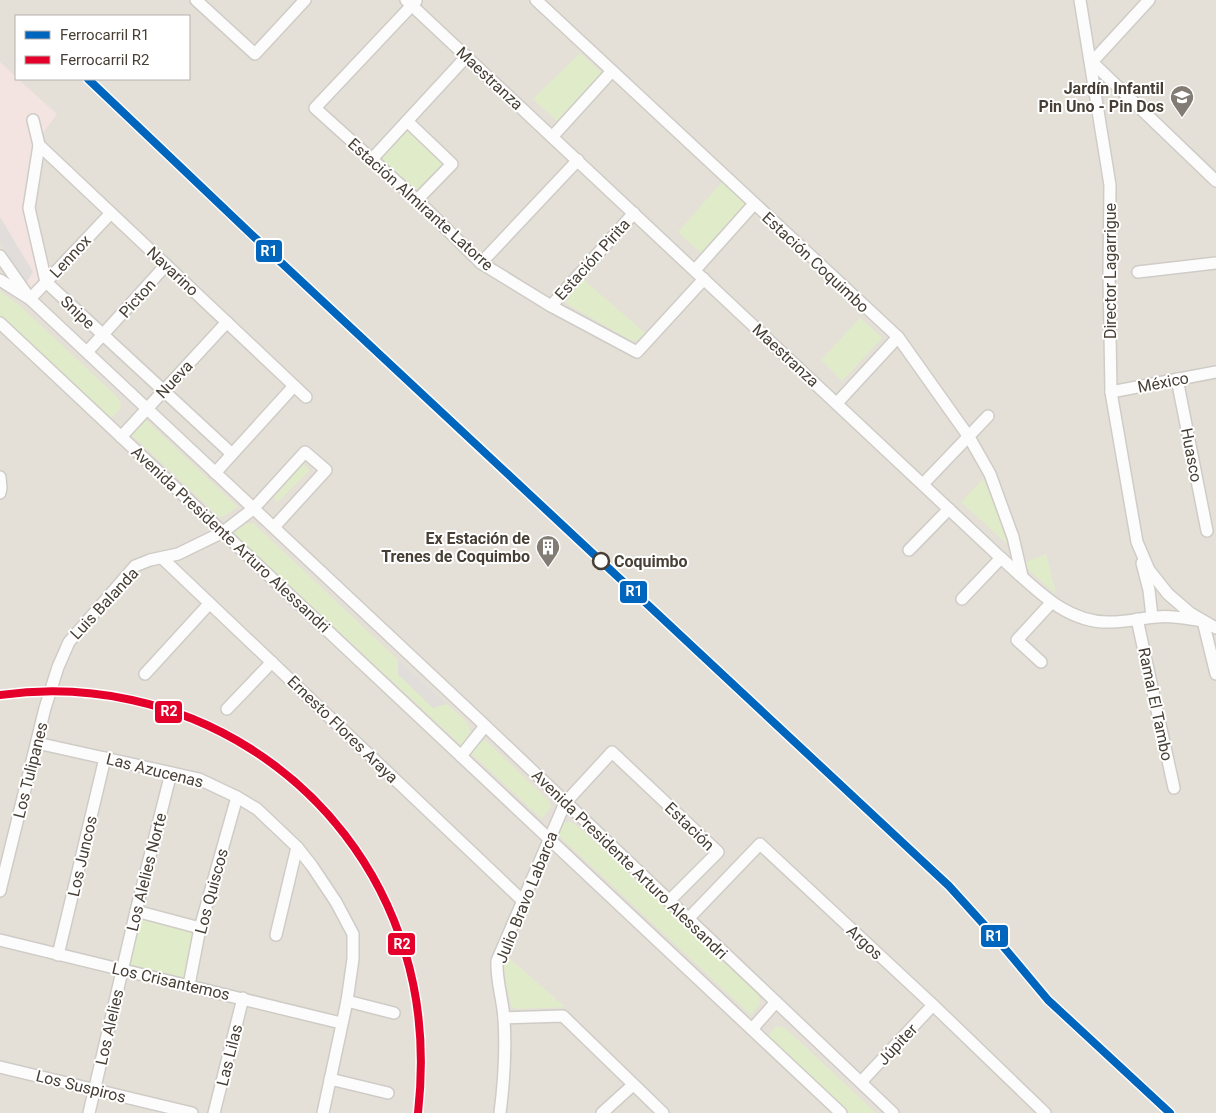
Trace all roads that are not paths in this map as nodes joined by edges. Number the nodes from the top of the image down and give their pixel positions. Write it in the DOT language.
graph roads {
  1 [pos="196,0"];
  2 [pos="304,0"];
  3 [pos="536,0"];
  4 [pos="1080,0"];
  5 [pos="1149,0"];
  6 [pos="412,2"];
  7 [pos="467,56"];
  8 [pos="1092,62"];
  9 [pos="612,71"];
  10 [pos="33,120"];
  11 [pos="407,121"];
  12 [pos="552,137"];
  13 [pos="39,145"];
  14 [pos="372,159"];
  15 [pos="578,160"];
  16 [pos="1216,181"];
  17 [pos="417,200"];
  18 [pos="754,204"];
  19 [pos="111,213"];
  20 [pos="634,213"];
  21 [pos="0,256"];
  22 [pos="481,263"];
  23 [pos="1216,263"];
  24 [pos="166,265"];
  25 [pos="695,270"];
  26 [pos="1138,272"];
  27 [pos="704,279"];
  28 [pos="0,280"];
  29 [pos="46,282"];
  30 [pos="30,299"];
  31 [pos="551,306"];
  32 [pos="0,322"];
  33 [pos="227,322"];
  34 [pos="103,335"];
  35 [pos="898,337"];
  36 [pos="86,352"];
  37 [pos="1216,372"];
  38 [pos="1177,378"];
  39 [pos="294,386"];
  40 [pos="164,391"];
  41 [pos="1111,392"];
  42 [pos="306,397"];
  43 [pos="837,403"];
  44 [pos="147,409"];
  45 [pos="988,416"];
  46 [pos="121,436"];
  47 [pos="969,437"];
  48 [pos="232,454"];
  49 [pos="215,473"];
  50 [pos="0,477"];
  51 [pos="923,484"];
  52 [pos="0,493"];
  53 [pos="253,509"];
  54 [pos="949,509"];
  55 [pos="274,527"];
  56 [pos="1207,531"];
  57 [pos="222,532"];
  58 [pos="1136,542"];
  59 [pos="909,550"];
  60 [pos="162,558"];
  61 [pos="1001,558"];
  62 [pos="1022,576"];
  63 [pos="962,599"];
  64 [pos="1051,602"];
  65 [pos="209,604"];
  66 [pos="1152,617"];
  67 [pos="1138,619"];
  68 [pos="1203,621"];
  69 [pos="1216,628"];
  70 [pos="272,662"];
  71 [pos="1042,662"];
  72 [pos="145,674"];
  73 [pos="1216,674"];
  74 [pos="45,708"];
  75 [pos="227,709"];
  76 [pos="486,726"];
  77 [pos="37,743"];
  78 [pos="461,756"];
  79 [pos="105,758"];
  80 [pos="171,773"];
  81 [pos="1174,788"];
  82 [pos="237,797"];
  83 [pos="565,803"];
  84 [pos="550,840"];
  85 [pos="297,847"];
  86 [pos="0,891"];
  87 [pos="522,901"];
  88 [pos="669,902"];
  89 [pos="136,911"];
  90 [pos="688,919"];
  91 [pos="200,928"];
  92 [pos="276,935"];
  93 [pos="0,940"];
  94 [pos="58,955"];
  95 [pos="122,971"];
  96 [pos="189,985"];
  97 [pos="243,998"];
  98 [pos="346,1001"];
  99 [pos="776,1002"];
  100 [pos="933,1005"];
  101 [pos="394,1013"];
  102 [pos="504,1018"];
  103 [pos="341,1022"];
  104 [pos="752,1029"];
  105 [pos="0,1067"];
  106 [pos="330,1079"];
  107 [pos="860,1082"];
  108 [pos="632,1085"];
  109 [pos="95,1090"];
  110 [pos="388,1093"];
  111 [pos="89,1113"];
  112 [pos="192,1113"];
  113 [pos="214,1113"];
  114 [pos="323,1113"];
  115 [pos="500,1113"];
  116 [pos="602,1113"];
  117 [pos="662,1113"];
  118 [pos="841,1113"];
  119 [pos="893,1113"];
  120 [pos="1045,1113"];
  1 -- 2 [label="street"];
  3 -- 9 [label="street, Estación Coquimbo"];
  4 -- 8 [label="street, Director Lagarrigue"];
  5 -- 8 [label="street"];
  6 -- 7 [label="street, Maestranza"];
  6 -- 14 [label="street, Estación Almirante Latorre"];
  7 -- 11 [label="street"];
  7 -- 12 [label="street, Maestranza"];
  8 -- 16 [label="street"];
  8 -- 41 [label="street, Director Lagarrigue"];
  9 -- 12 [label="street"];
  9 -- 18 [label="street, Estación Coquimbo"];
  10 -- 13 [label="street, Snipe"];
  11 -- 14 [label="street"];
  11 -- 17 [label="street"];
  12 -- 15 [label="street, Maestranza"];
  13 -- 19 [label="street, Navarino"];
  13 -- 29 [label="street, Snipe"];
  14 -- 17 [label="street, Estación Almirante Latorre"];
  15 -- 20 [label="street, Maestranza"];
  15 -- 22 [label="street"];
  17 -- 22 [label="street, Estación Almirante Latorre"];
  18 -- 25 [label="street"];
  18 -- 35 [label="street, Estación Coquimbo"];
  19 -- 24 [label="street, Navarino"];
  19 -- 29 [label="street, Lennox"];
  20 -- 25 [label="street, Maestranza"];
  20 -- 31 [label="street, Estación Pirita"];
  21 -- 30 [label="street, Avenida Presidente Arturo Alessandri"];
  22 -- 31 [label="street, Estación Almirante Latorre"];
  23 -- 26 [label="street"];
  24 -- 33 [label="street, Navarino"];
  24 -- 34 [label="street, Picton"];
  25 -- 27 [label="street, Maestranza"];
  27 -- 31 [label="street, Estación Almirante Latorre"];
  27 -- 43 [label="street, Maestranza"];
  28 -- 30 [label="street, Avenida Presidente Arturo Alessandri"];
  29 -- 30 [label="street, Lennox"];
  29 -- 34 [label="street, Snipe"];
  30 -- 36 [label="street, Avenida Presidente Arturo Alessandri"];
  32 -- 46 [label="street, Avenida Presidente Arturo Alessandri"];
  33 -- 39 [label="street, Navarino"];
  33 -- 40 [label="street, Nueva"];
  34 -- 36 [label="street, Picton"];
  34 -- 40 [label="street, Snipe"];
  35 -- 43 [label="street"];
  35 -- 47 [label="street, Estación Coquimbo"];
  36 -- 44 [label="street, Avenida Presidente Arturo Alessandri"];
  37 -- 38 [label="street, México"];
  38 -- 41 [label="street, México"];
  38 -- 56 [label="street, Huasco"];
  39 -- 42 [label="street, Navarino"];
  39 -- 48 [label="street"];
  40 -- 44 [label="street, Nueva"];
  40 -- 48 [label="street, Snipe"];
  41 -- 58 [label="street, Director Lagarrigue"];
  43 -- 51 [label="street, Maestranza"];
  44 -- 46 [label="street, Nueva"];
  44 -- 49 [label="street, Avenida Presidente Arturo Alessandri"];
  45 -- 47 [label="street"];
  46 -- 57 [label="street, Avenida Presidente Arturo Alessandri"];
  47 -- 51 [label="street"];
  47 -- 62 [label="street, Estación Coquimbo"];
  48 -- 49 [label="street"];
  49 -- 53 [label="street, Avenida Presidente Arturo Alessandri"];
  50 -- 52 [label="street"];
  51 -- 54 [label="street, Maestranza"];
  53 -- 55 [label="street, Avenida Presidente Arturo Alessandri"];
  53 -- 55 [label="street, Luis Balanda"];
  53 -- 57 [label="street, Luis Balanda"];
  54 -- 59 [label="street"];
  54 -- 61 [label="street, Maestranza"];
  55 -- 76 [label="street, Avenida Presidente Arturo Alessandri"];
  57 -- 60 [label="street, Luis Balanda"];
  57 -- 78 [label="street, Avenida Presidente Arturo Alessandri"];
  58 -- 66 [label="street, Director Lagarrigue"];
  58 -- 68 [label="street, Director Lagarrigue"];
  60 -- 65 [label="street, Ernesto Flores Araya"];
  60 -- 74 [label="street, Luis Balanda"];
  61 -- 62 [label="street, Maestranza"];
  61 -- 63 [label="street"];
  62 -- 64 [label="street, Maestranza"];
  64 -- 67 [label="street, Maestranza"];
  64 -- 71 [label="street"];
  65 -- 70 [label="street, Ernesto Flores Araya"];
  65 -- 72 [label="street"];
  66 -- 67 [label="street, Maestranza"];
  66 -- 68 [label="street, Maestranza"];
  67 -- 81 [label="street, Ramal El Tambo"];
  68 -- 69 [label="street, Director Lagarrigue"];
  68 -- 73 [label="street"];
  70 -- 75 [label="street"];
  70 -- 87 [label="street, Ernesto Flores Araya"];
  74 -- 77 [label="street, Los Tulipanes"];
  76 -- 78 [label="street"];
  76 -- 83 [label="street, Avenida Presidente Arturo Alessandri"];
  77 -- 79 [label="street, Las Azucenas"];
  77 -- 86 [label="street, Los Tulipanes"];
  78 -- 84 [label="street, Avenida Presidente Arturo Alessandri"];
  79 -- 80 [label="street, Las Azucenas"];
  79 -- 94 [label="street, Los Juncos"];
  80 -- 82 [label="street, Las Azucenas"];
  80 -- 89 [label="street, Los Alelies Norte"];
  82 -- 85 [label="street, Las Azucenas"];
  82 -- 91 [label="street, Los Quiscos"];
  83 -- 84 [label="street, Julio Bravo Labarca"];
  83 -- 88 [label="street, Avenida Presidente Arturo Alessandri"];
  83 -- 88 [label="street, Estación"];
  84 -- 87 [label="street, Julio Bravo Labarca"];
  84 -- 104 [label="street, Avenida Presidente Arturo Alessandri"];
  85 -- 92 [label="street"];
  85 -- 98 [label="street, Las Azucenas"];
  87 -- 102 [label="street, Julio Bravo Labarca"];
  88 -- 90 [label="street, Avenida Presidente Arturo Alessandri"];
  89 -- 91 [label="street"];
  89 -- 95 [label="street, Los Alelies Norte"];
  90 -- 99 [label="street, Avenida Presidente Arturo Alessandri"];
  90 -- 100 [label="street, Argos"];
  91 -- 96 [label="street, Los Quiscos"];
  93 -- 94 [label="street, Los Crisantemos"];
  94 -- 95 [label="street, Los Crisantemos"];
  95 -- 96 [label="street, Los Crisantemos"];
  95 -- 109 [label="street, Los Alelies"];
  96 -- 97 [label="street, Los Crisantemos"];
  97 -- 103 [label="street, Los Crisantemos"];
  97 -- 113 [label="street, Las Lilas"];
  98 -- 101 [label="street"];
  98 -- 103 [label="street, Las Azucenas"];
  99 -- 104 [label="street"];
  99 -- 107 [label="street, Avenida Presidente Arturo Alessandri"];
  100 -- 107 [label="street, Júpiter"];
  100 -- 120 [label="street, Argos"];
  102 -- 108 [label="street"];
  102 -- 115 [label="street, Julio Bravo Labarca"];
  103 -- 106 [label="street, Las Azucenas"];
  104 -- 118 [label="street, Avenida Presidente Arturo Alessandri"];
  105 -- 109 [label="street, Los Suspiros"];
  106 -- 110 [label="street"];
  106 -- 114 [label="street, Las Azucenas"];
  107 -- 119 [label="street, Avenida Presidente Arturo Alessandri"];
  108 -- 116 [label="street"];
  108 -- 117 [label="street"];
  109 -- 111 [label="street, Los Alelies"];
  109 -- 112 [label="street, Los Suspiros"];
}
